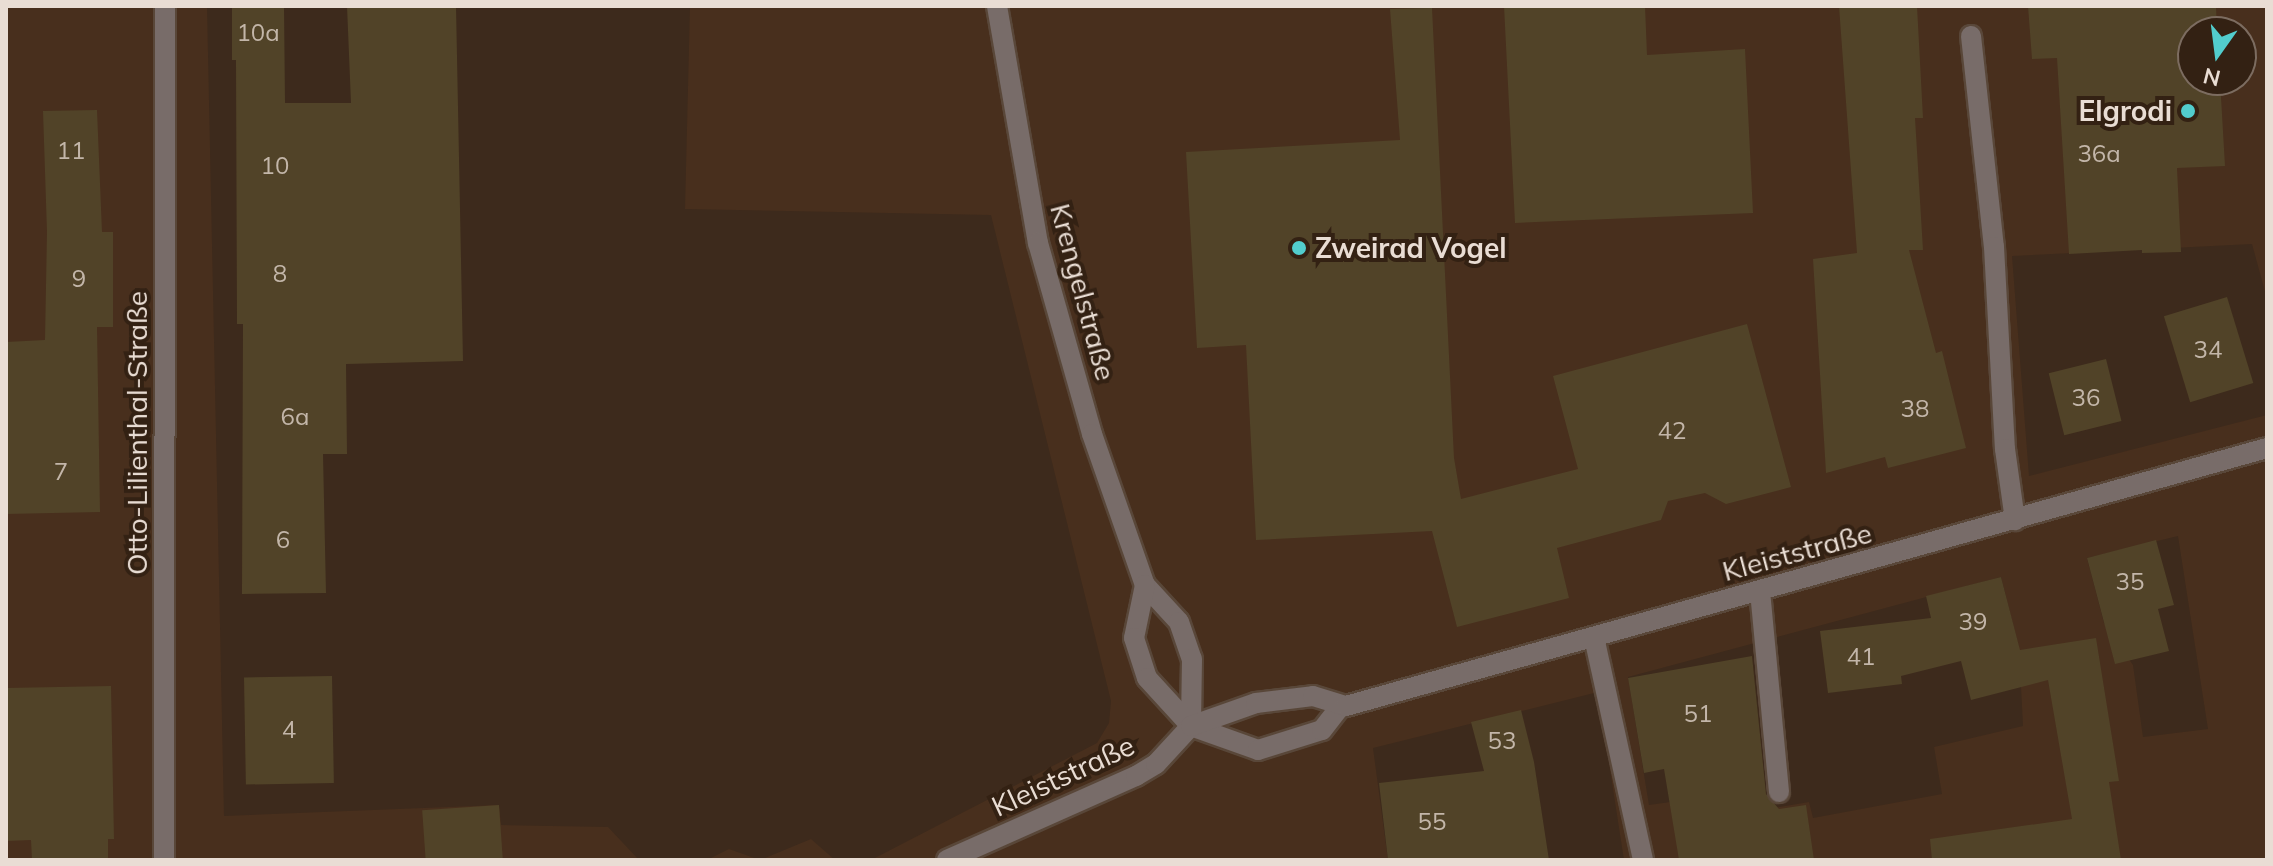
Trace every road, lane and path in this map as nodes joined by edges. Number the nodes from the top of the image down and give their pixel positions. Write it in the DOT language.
graph roads {
  1 [pos="165,6"];
  2 [pos="997,6"];
  3 [pos="1971,36"];
  4 [pos="2267,448"];
  5 [pos="2015,520"];
  6 [pos="1145,585"];
  7 [pos="1760,591"];
  8 [pos="1594,637"];
  9 [pos="1340,707"];
  10 [pos="1191,726"];
  11 [pos="1779,792"];
  12 [pos="164,860"];
  13 [pos="947,860"];
  14 [pos="1643,860"];
  1 -- 12 [label="street, Otto-Lilienthal-Straße"];
  2 -- 6 [label="street, Krengelstraße"];
  3 -- 5 [label="street"];
  4 -- 5 [label="street, Kleiststraße"];
  5 -- 7 [label="street, Kleiststraße"];
  6 -- 10 [label="street, Krengelstraße"];
  6 -- 10 [label="street"];
  7 -- 8 [label="street, Kleiststraße"];
  7 -- 11 [label="street"];
  8 -- 9 [label="street, Kleiststraße"];
  8 -- 14 [label="street"];
  9 -- 10 [label="street, Kleiststraße"];
  9 -- 10 [label="street, Kleiststraße"];
  10 -- 13 [label="street, Kleiststraße"];
}
